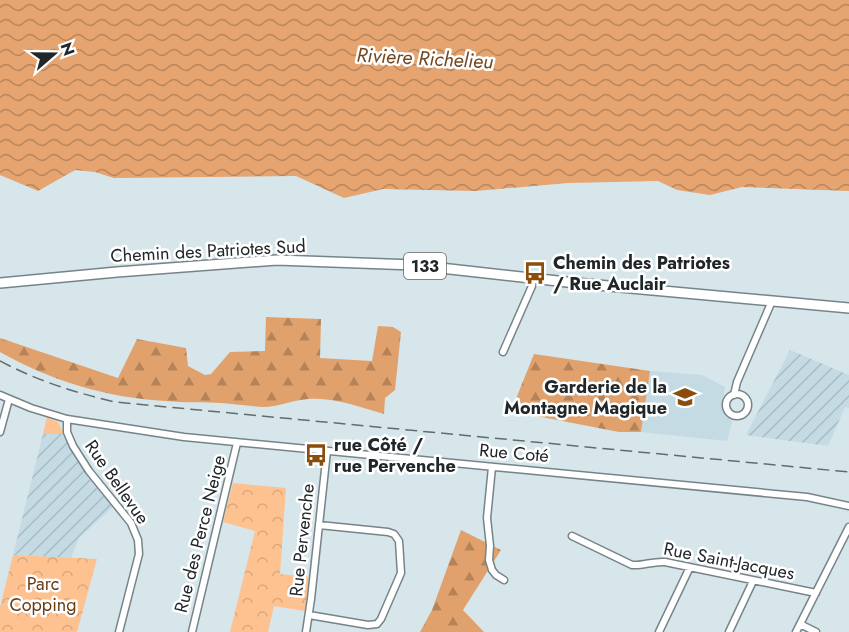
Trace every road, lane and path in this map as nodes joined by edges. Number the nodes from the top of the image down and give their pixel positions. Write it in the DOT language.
graph roads {
  1 [pos="533,278"];
  2 [pos="0,283"];
  3 [pos="771,301"];
  4 [pos="849,308"];
  5 [pos="503,352"];
  6 [pos="0,395"];
  7 [pos="734,395"];
  8 [pos="9,399"];
  9 [pos="67,419"];
  10 [pos="0,432"];
  11 [pos="237,443"];
  12 [pos="327,452"];
  13 [pos="492,466"];
  14 [pos="849,506"];
  15 [pos="319,525"];
  16 [pos="849,527"];
  17 [pos="572,536"];
  18 [pos="690,567"];
  19 [pos="504,580"];
  20 [pos="753,581"];
  21 [pos="816,593"];
  22 [pos="309,615"];
  23 [pos="800,624"];
  24 [pos="119,632"];
  25 [pos="192,632"];
  26 [pos="306,632"];
  27 [pos="659,632"];
  28 [pos="729,632"];
  29 [pos="796,632"];
  30 [pos="816,632"];
  1 -- 2 [label="main road, Chemin des Patriotes Sud / 133"];
  1 -- 3 [label="main road, Chemin des Patriotes Sud / 133"];
  1 -- 5 [label="street"];
  3 -- 4 [label="main road, Chemin des Patriotes Sud / 133"];
  3 -- 7 [label="street"];
  6 -- 8 [label="street, Rue Coté"];
  8 -- 9 [label="street, Rue Coté"];
  8 -- 10 [label="street"];
  9 -- 11 [label="street, Rue Coté"];
  9 -- 24 [label="street, Rue Bellevue"];
  11 -- 12 [label="street, Rue Coté"];
  11 -- 25 [label="street, Rue des Perce Neige"];
  12 -- 13 [label="street, Rue Coté"];
  12 -- 15 [label="street, Rue Pervenche"];
  13 -- 14 [label="street, Rue Coté"];
  13 -- 19 [label="street"];
  15 -- 22 [label="street, Rue Pervenche"];
  15 -- 22 [label="street"];
  16 -- 21 [label="street"];
  17 -- 18 [label="street, Rue Saint-Jacques"];
  18 -- 20 [label="street, Rue Saint-Jacques"];
  18 -- 27 [label="street"];
  20 -- 21 [label="street, Rue Saint-Jacques"];
  20 -- 28 [label="street"];
  21 -- 23 [label="street"];
  22 -- 26 [label="street, Rue Pervenche"];
  23 -- 29 [label="street"];
  23 -- 30 [label="street"];
}
